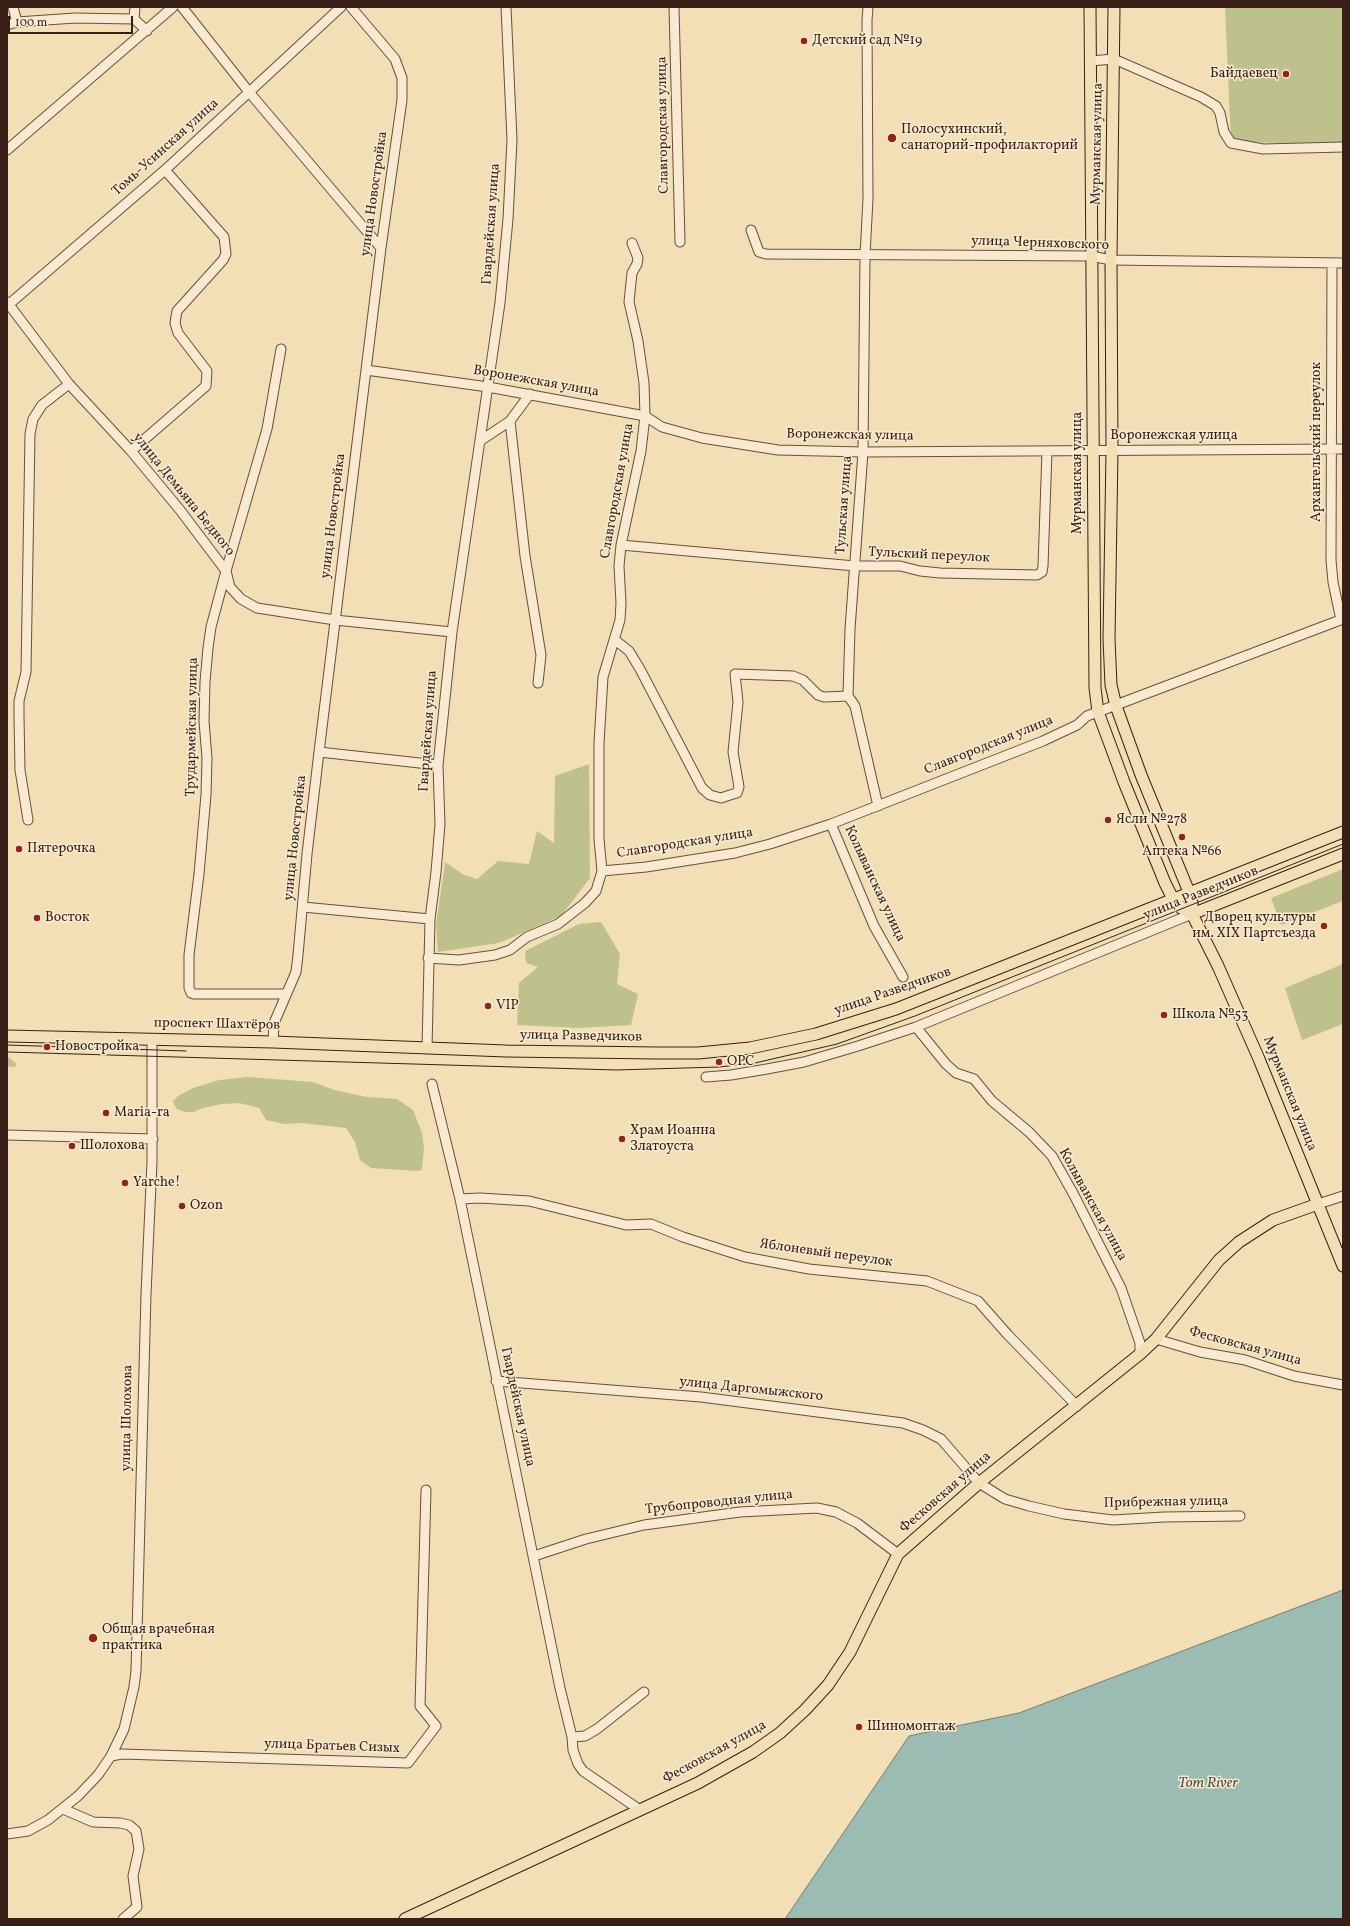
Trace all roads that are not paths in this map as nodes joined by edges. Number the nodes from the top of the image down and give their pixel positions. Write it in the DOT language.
graph roads {
  1 [pos="13,7"];
  2 [pos="135,7"];
  3 [pos="173,7"];
  4 [pos="182,7"];
  5 [pos="341,7"];
  6 [pos="351,7"];
  7 [pos="506,7"];
  8 [pos="674,7"];
  9 [pos="868,7"];
  10 [pos="1090,7"];
  11 [pos="1114,7"];
  12 [pos="134,19"];
  13 [pos="17,22"];
  14 [pos="7,25"];
  15 [pos="147,31"];
  16 [pos="1114,59"];
  17 [pos="1090,61"];
  18 [pos="249,92"];
  19 [pos="1343,147"];
  20 [pos="7,150"];
  21 [pos="165,170"];
  22 [pos="751,230"];
  23 [pos="680,242"];
  24 [pos="632,243"];
  25 [pos="381,248"];
  26 [pos="866,255"];
  27 [pos="1091,256"];
  28 [pos="1111,260"];
  29 [pos="1332,263"];
  30 [pos="1343,263"];
  31 [pos="8,304"];
  32 [pos="281,349"];
  33 [pos="366,370"];
  34 [pos="69,384"];
  35 [pos="488,386"];
  36 [pos="530,394"];
  37 [pos="646,416"];
  38 [pos="510,421"];
  39 [pos="480,441"];
  40 [pos="1331,449"];
  41 [pos="1343,449"];
  42 [pos="1112,450"];
  43 [pos="131,451"];
  44 [pos="1047,451"];
  45 [pos="1093,451"];
  46 [pos="863,452"];
  47 [pos="621,545"];
  48 [pos="855,566"];
  49 [pos="226,571"];
  50 [pos="335,620"];
  51 [pos="1342,620"];
  52 [pos="452,632"];
  53 [pos="615,640"];
  54 [pos="538,683"];
  55 [pos="848,696"];
  56 [pos="1116,706"];
  57 [pos="1098,712"];
  58 [pos="319,752"];
  59 [pos="438,765"];
  60 [pos="878,806"];
  61 [pos="28,820"];
  62 [pos="831,824"];
  63 [pos="1343,832"];
  64 [pos="1343,854"];
  65 [pos="602,871"];
  66 [pos="1189,892"];
  67 [pos="1173,899"];
  68 [pos="302,907"];
  69 [pos="1192,914"];
  70 [pos="430,919"];
  71 [pos="428,958"];
  72 [pos="903,977"];
  73 [pos="286,994"];
  74 [pos="916,1027"];
  75 [pos="7,1036"];
  76 [pos="152,1039"];
  77 [pos="273,1042"];
  78 [pos="427,1048"];
  79 [pos="706,1077"];
  80 [pos="432,1084"];
  81 [pos="7,1135"];
  82 [pos="153,1139"];
  83 [pos="1343,1196"];
  84 [pos="460,1199"];
  85 [pos="1318,1204"];
  86 [pos="1343,1266"];
  87 [pos="1156,1338"];
  88 [pos="1140,1354"];
  89 [pos="496,1381"];
  90 [pos="1343,1385"];
  91 [pos="1076,1406"];
  92 [pos="979,1483"];
  93 [pos="426,1490"];
  94 [pos="1240,1516"];
  95 [pos="898,1554"];
  96 [pos="534,1556"];
  97 [pos="644,1692"];
  98 [pos="572,1737"];
  99 [pos="111,1756"];
  100 [pos="63,1809"];
  101 [pos="640,1810"];
  102 [pos="7,1834"];
  103 [pos="122,1919"];
  104 [pos="405,1919"];
  1 -- 13 [label="street"];
  2 -- 12 [label="street"];
  3 -- 15 [label="street"];
  4 -- 18 [label="street"];
  5 -- 18 [label="street, Томь-Усинская улица"];
  6 -- 25 [label="street, улица Новостройка"];
  7 -- 35 [label="street, Гвардейская улица"];
  8 -- 23 [label="street, Славгородская улица"];
  9 -- 26 [label="street, Тульская улица"];
  10 -- 17 [label="main road, Мурманская улица"];
  11 -- 16 [label="main road, Мурманская улица"];
  12 -- 13 [label="street"];
  12 -- 15 [label="street"];
  13 -- 14 [label="street"];
  15 -- 20 [label="street"];
  16 -- 17 [label="street"];
  16 -- 19 [label="street"];
  16 -- 28 [label="main road, Мурманская улица"];
  17 -- 27 [label="main road, Мурманская улица"];
  18 -- 21 [label="street, Томь-Усинская улица"];
  18 -- 25 [label="street"];
  21 -- 31 [label="street, Томь-Усинская улица"];
  21 -- 43 [label="street"];
  22 -- 26 [label="street, улица Черняховского"];
  24 -- 37 [label="street, Славгородская улица"];
  25 -- 33 [label="street, улица Новостройка"];
  26 -- 27 [label="street, улица Черняховского"];
  26 -- 46 [label="street, Тульская улица"];
  27 -- 28 [label="street, улица Черняховского"];
  27 -- 45 [label="main road, Мурманская улица"];
  28 -- 29 [label="street, улица Черняховского"];
  28 -- 42 [label="main road, Мурманская улица"];
  29 -- 30 [label="street, улица Черняховского"];
  29 -- 40 [label="street, Архангельский переулок"];
  31 -- 34 [label="street, улица Демьяна Бедного"];
  32 -- 49 [label="street, Трудармейская улица"];
  33 -- 35 [label="street, Воронежская улица"];
  33 -- 50 [label="street, улица Новостройка"];
  34 -- 43 [label="street, улица Демьяна Бедного"];
  34 -- 61 [label="street"];
  35 -- 36 [label="street, Воронежская улица"];
  35 -- 39 [label="street, Гвардейская улица"];
  36 -- 37 [label="street, Воронежская улица"];
  36 -- 38 [label="street"];
  37 -- 46 [label="street, Воронежская улица"];
  37 -- 47 [label="street, Славгородская улица"];
  38 -- 39 [label="street"];
  38 -- 54 [label="street"];
  39 -- 52 [label="street, Гвардейская улица"];
  40 -- 41 [label="street, Воронежская улица"];
  40 -- 42 [label="street, Воронежская улица"];
  40 -- 51 [label="street, Архангельский переулок"];
  42 -- 45 [label="street, Воронежская улица"];
  42 -- 56 [label="main road, Мурманская улица"];
  43 -- 49 [label="street, улица Демьяна Бедного"];
  44 -- 45 [label="street, Воронежская улица"];
  44 -- 46 [label="street, Воронежская улица"];
  44 -- 48 [label="street, Тульский переулок"];
  45 -- 57 [label="main road, Мурманская улица"];
  46 -- 48 [label="street, Тульская улица"];
  47 -- 48 [label="street, Тульский переулок"];
  47 -- 53 [label="street, Славгородская улица"];
  48 -- 55 [label="street, Тульская улица"];
  49 -- 50 [label="street, улица Демьяна Бедного"];
  49 -- 73 [label="street, Трудармейская улица"];
  50 -- 52 [label="street, улица Демьяна Бедного"];
  50 -- 58 [label="street, улица Новостройка"];
  51 -- 56 [label="street, Славгородская улица"];
  52 -- 59 [label="street, Гвардейская улица"];
  53 -- 55 [label="street"];
  53 -- 65 [label="street, Славгородская улица"];
  55 -- 60 [label="street"];
  56 -- 57 [label="street, Славгородская улица"];
  56 -- 66 [label="main road, Мурманская улица"];
  57 -- 60 [label="street, Славгородская улица"];
  57 -- 67 [label="main road, Мурманская улица"];
  58 -- 59 [label="street"];
  58 -- 68 [label="street, улица Новостройка"];
  59 -- 70 [label="street, Гвардейская улица"];
  60 -- 62 [label="street, Славгородская улица"];
  62 -- 65 [label="street, Славгородская улица"];
  62 -- 72 [label="street, Колыванская улица"];
  63 -- 66 [label="main road, улица Разведчиков"];
  64 -- 69 [label="main road, улица Разведчиков"];
  65 -- 71 [label="street"];
  66 -- 67 [label="main road, улица Разведчиков"];
  66 -- 69 [label="main road, Мурманская улица"];
  67 -- 69 [label="main road, Мурманская улица"];
  67 -- 78 [label="main road, улица Разведчиков"];
  68 -- 70 [label="street"];
  68 -- 73 [label="street, улица Новостройка"];
  69 -- 74 [label="street, улица Разведчиков"];
  69 -- 85 [label="main road, Мурманская улица"];
  70 -- 71 [label="street, Гвардейская улица"];
  71 -- 78 [label="street, Гвардейская улица"];
  73 -- 77 [label="street, улица Новостройка"];
  74 -- 79 [label="street, улица Разведчиков"];
  74 -- 88 [label="street, Колыванская улица"];
  75 -- 76 [label="main road, проспект Шахтёров"];
  76 -- 77 [label="main road, проспект Шахтёров"];
  76 -- 82 [label="street, улица Шолохова"];
  77 -- 78 [label="main road, проспект Шахтёров"];
  80 -- 84 [label="street, Гвардейская улица"];
  81 -- 82 [label="street"];
  82 -- 99 [label="street, улица Шолохова"];
  83 -- 85 [label="street"];
  84 -- 89 [label="street, Гвардейская улица"];
  84 -- 91 [label="street, Яблоневый переулок"];
  85 -- 86 [label="main road, Мурманская улица"];
  85 -- 87 [label="main road"];
  87 -- 88 [label="main road, Фесковская улица"];
  87 -- 90 [label="street, Фесковская улица"];
  88 -- 91 [label="main road, Фесковская улица"];
  89 -- 92 [label="street, улица Даргомыжского"];
  89 -- 96 [label="street, Гвардейская улица"];
  91 -- 92 [label="main road, Фесковская улица"];
  92 -- 94 [label="street, Прибрежная улица"];
  92 -- 95 [label="main road, Фесковская улица"];
  93 -- 99 [label="street, улица Братьев Сизых"];
  95 -- 96 [label="street, Трубопроводная улица"];
  95 -- 101 [label="main road, Фесковская улица"];
  96 -- 98 [label="street, Гвардейская улица"];
  97 -- 98 [label="street"];
  98 -- 101 [label="street"];
  99 -- 100 [label="street, улица Шолохова"];
  100 -- 102 [label="street, улица Шолохова"];
  100 -- 103 [label="street"];
  101 -- 104 [label="main road, Фесковская улица"];
}
